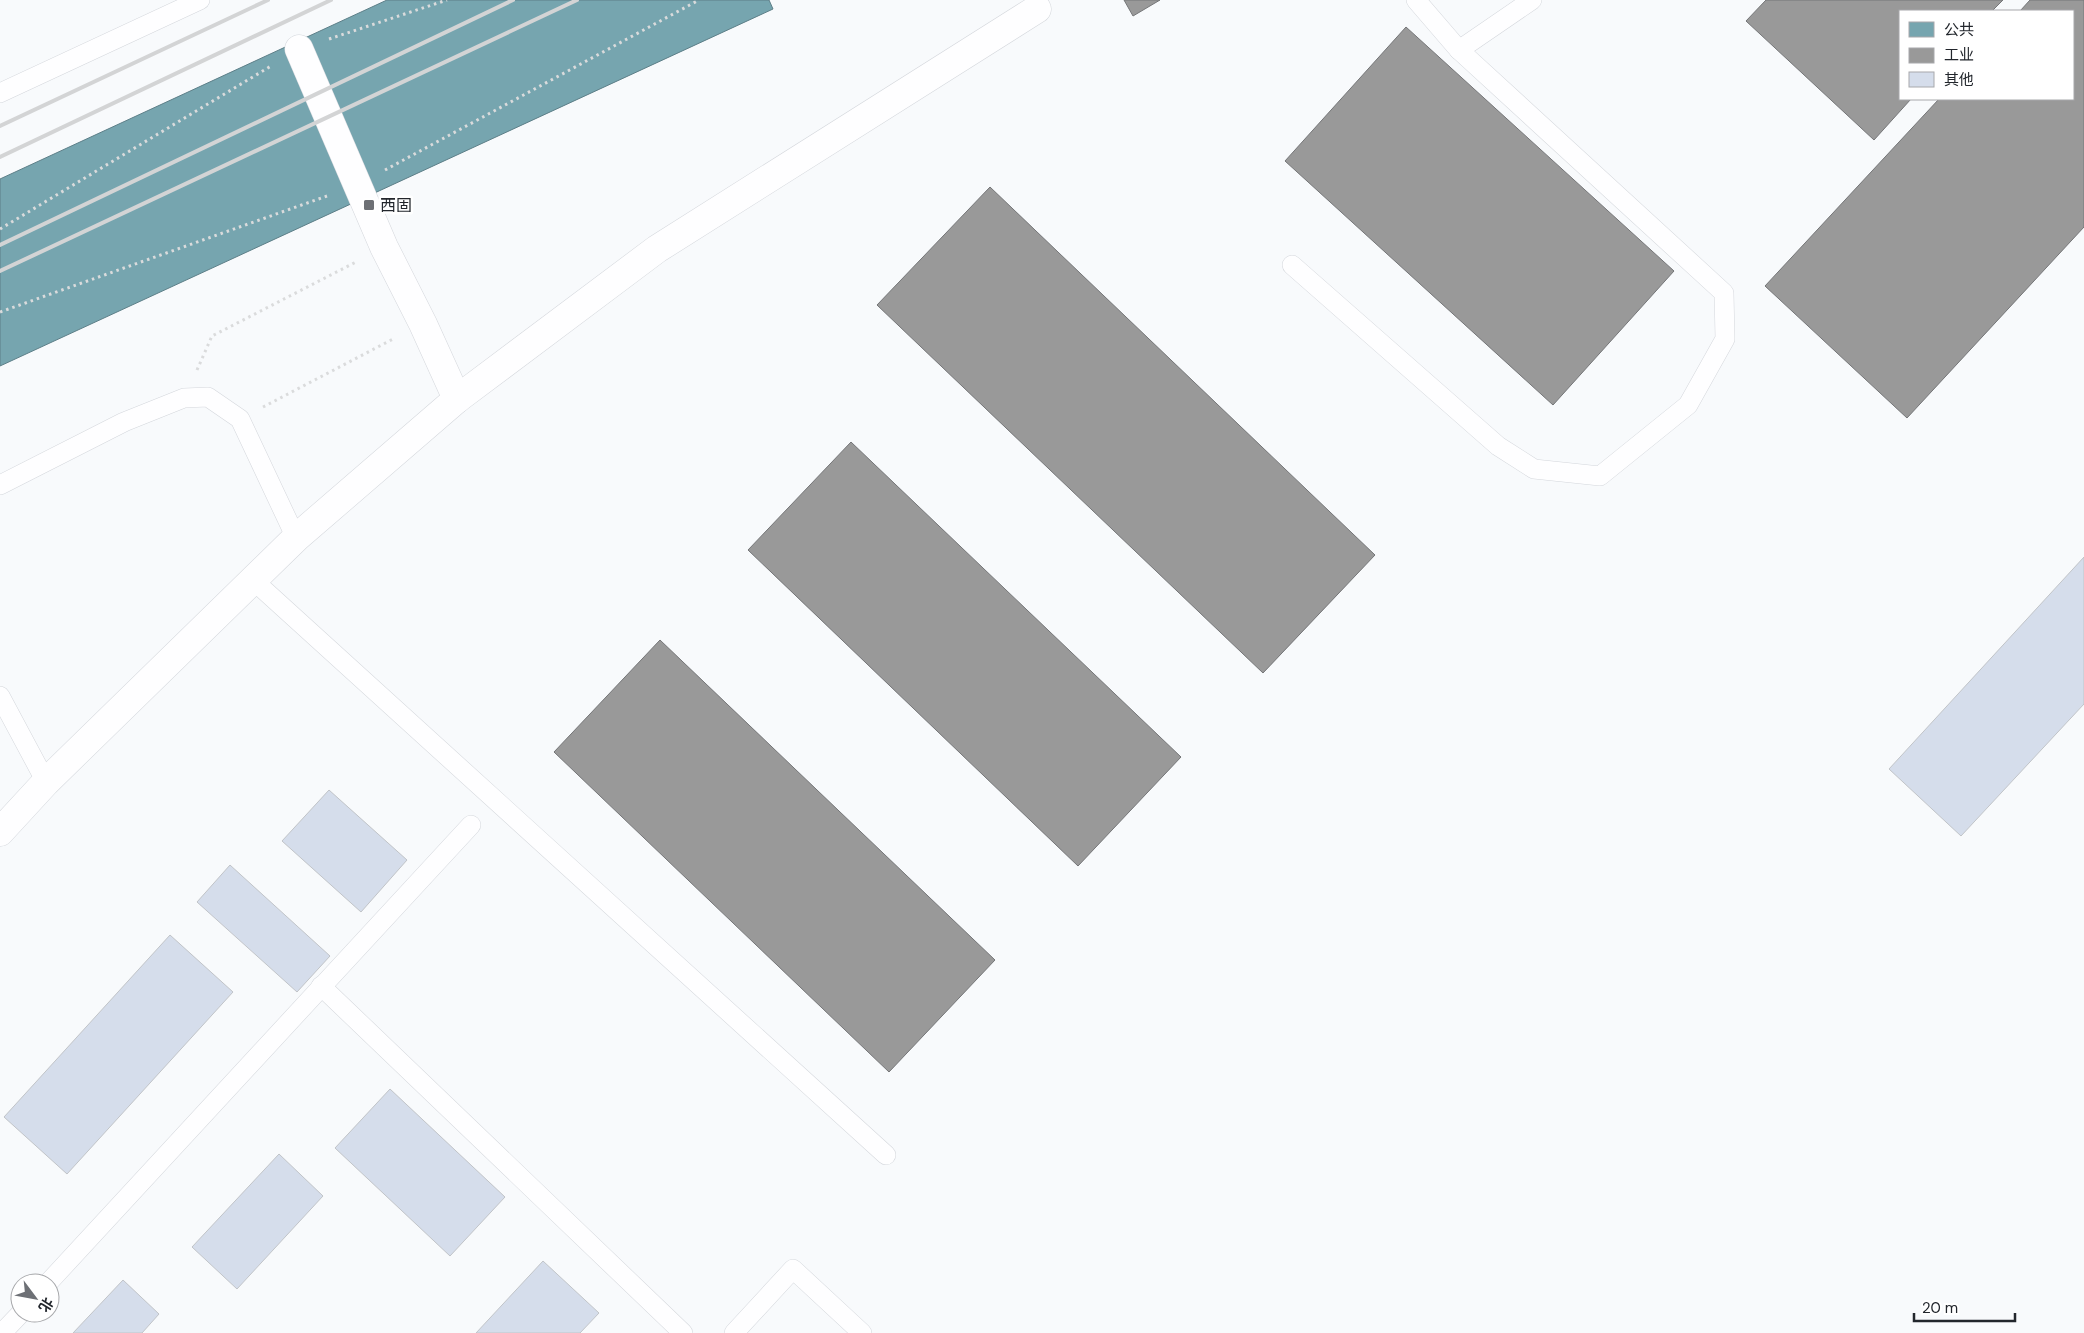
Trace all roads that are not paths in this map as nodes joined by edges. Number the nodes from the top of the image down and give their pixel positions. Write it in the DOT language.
graph roads {
  1 [pos="200,0"];
  2 [pos="1416,0"];
  3 [pos="1532,0"];
  4 [pos="1037,9"];
  5 [pos="299,49"];
  6 [pos="1459,50"];
  7 [pos="0,93"];
  8 [pos="1292,265"];
  9 [pos="457,399"];
  10 [pos="0,485"];
  11 [pos="296,538"];
  12 [pos="253,580"];
  13 [pos="0,696"];
  14 [pos="46,782"];
  15 [pos="471,825"];
  16 [pos="0,832"];
  17 [pos="321,986"];
  18 [pos="886,1155"];
  19 [pos="57,1273"];
  20 [pos="12,1323"];
  21 [pos="2,1333"];
  22 [pos="683,1333"];
  23 [pos="734,1333"];
  24 [pos="862,1333"];
  1 -- 7 [label="lane"];
  2 -- 6 [label="lane"];
  3 -- 6 [label="lane"];
  4 -- 9 [label="street"];
  5 -- 9 [label="street"];
  6 -- 8 [label="lane"];
  9 -- 11 [label="street"];
  10 -- 11 [label="lane"];
  11 -- 12 [label="street"];
  12 -- 14 [label="street"];
  12 -- 18 [label="lane"];
  13 -- 14 [label="lane"];
  14 -- 16 [label="street"];
  15 -- 17 [label="lane"];
  17 -- 19 [label="lane"];
  17 -- 22 [label="lane"];
  20 -- 21 [label="lane"];
  23 -- 24 [label="lane"];
}
